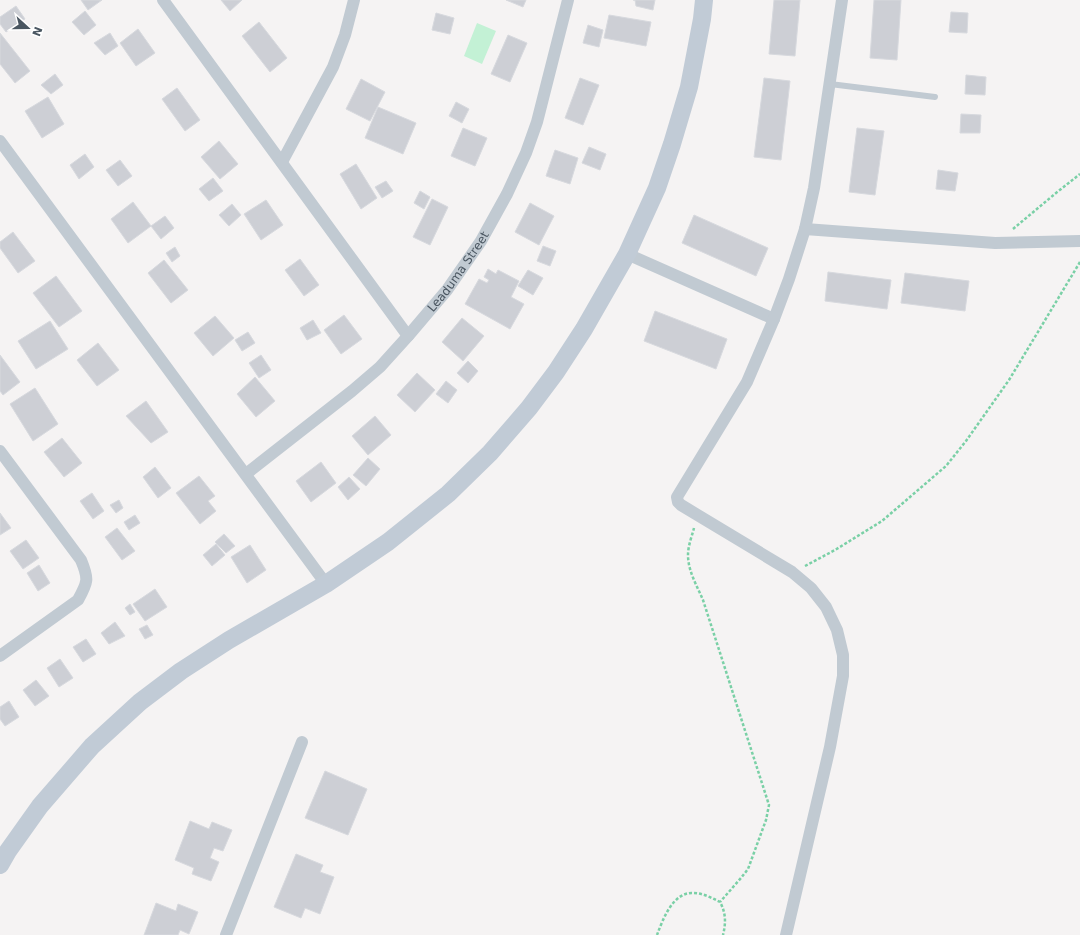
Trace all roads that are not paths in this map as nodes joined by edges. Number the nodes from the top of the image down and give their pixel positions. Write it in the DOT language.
graph roads {
  1 [pos="163,0"];
  2 [pos="354,0"];
  3 [pos="568,0"];
  4 [pos="704,0"];
  5 [pos="842,0"];
  6 [pos="830,84"];
  7 [pos="935,97"];
  8 [pos="0,141"];
  9 [pos="282,162"];
  10 [pos="805,229"];
  11 [pos="1080,241"];
  12 [pos="627,254"];
  13 [pos="774,320"];
  14 [pos="408,336"];
  15 [pos="0,451"];
  16 [pos="246,474"];
  17 [pos="326,584"];
  18 [pos="0,656"];
  19 [pos="302,742"];
  20 [pos="0,865"];
  21 [pos="226,935"];
  22 [pos="786,935"];
  1 -- 9 [label="street"];
  2 -- 9 [label="street"];
  3 -- 14 [label="street, Leaduma Street"];
  4 -- 12 [label="main road"];
  5 -- 6 [label="street"];
  6 -- 7 [label="lane"];
  6 -- 10 [label="street"];
  8 -- 16 [label="street"];
  9 -- 14 [label="street"];
  10 -- 11 [label="street"];
  10 -- 13 [label="street"];
  12 -- 13 [label="street"];
  12 -- 17 [label="main road"];
  13 -- 22 [label="street"];
  14 -- 16 [label="street, Leaduma Street"];
  15 -- 18 [label="street"];
  16 -- 17 [label="street"];
  17 -- 20 [label="main road"];
  19 -- 21 [label="street"];
}
